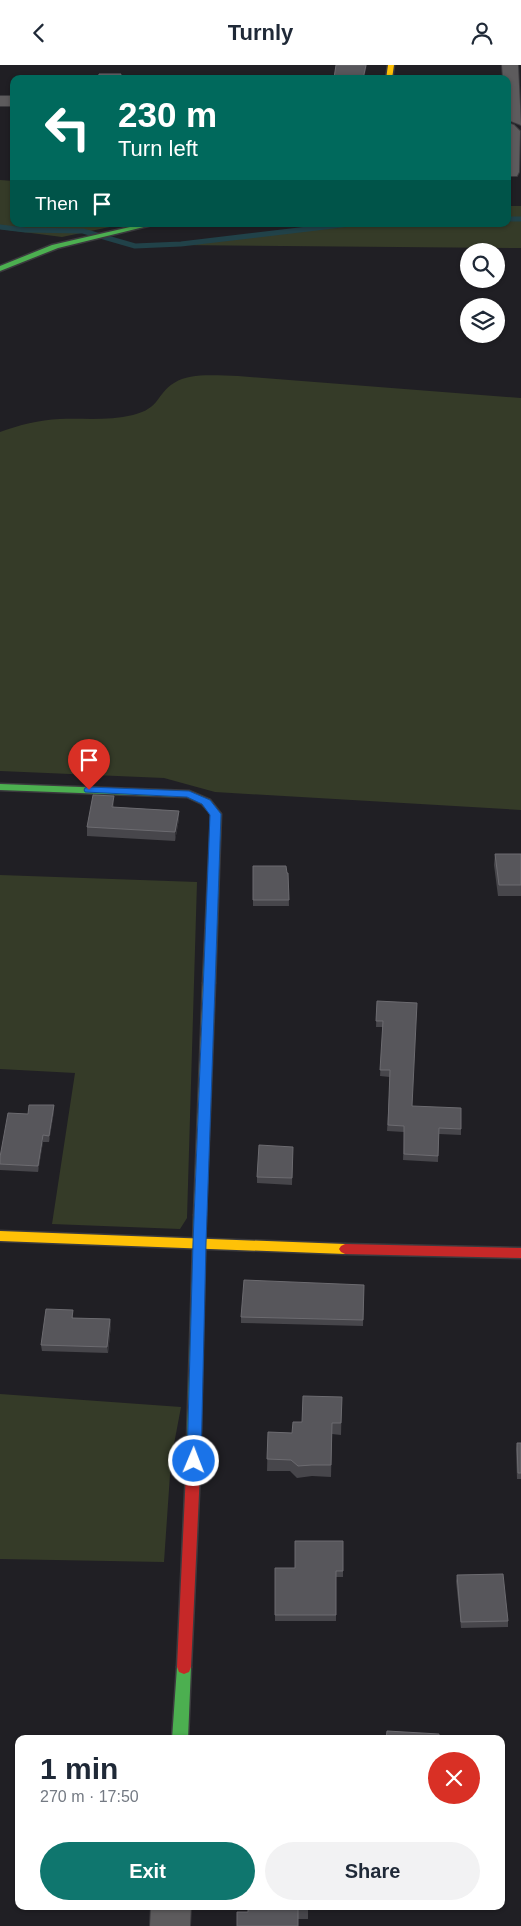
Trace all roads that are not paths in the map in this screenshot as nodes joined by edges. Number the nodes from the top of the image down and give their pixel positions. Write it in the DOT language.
graph roads {
  1 [pos="511,78"];
  2 [pos="521,120"];
  3 [pos="511,130"];
  4 [pos="511,152"];
  5 [pos="139,227"];
  6 [pos="0,269"];
  7 [pos="0,787"];
  8 [pos="0,1236"];
  9 [pos="200,1243"];
  10 [pos="521,1253"];
  11 [pos="180,1735"];
  12 [pos="171,1910"];
  13 [pos="170,1926"];
  1 -- 2 [label="street"];
  3 -- 4 [label="street"];
  5 -- 6 [label="street"];
  7 -- 9 [label="street"];
  8 -- 9 [label="street"];
  9 -- 10 [label="street"];
  9 -- 11 [label="street"];
  12 -- 13 [label="street"];
}
